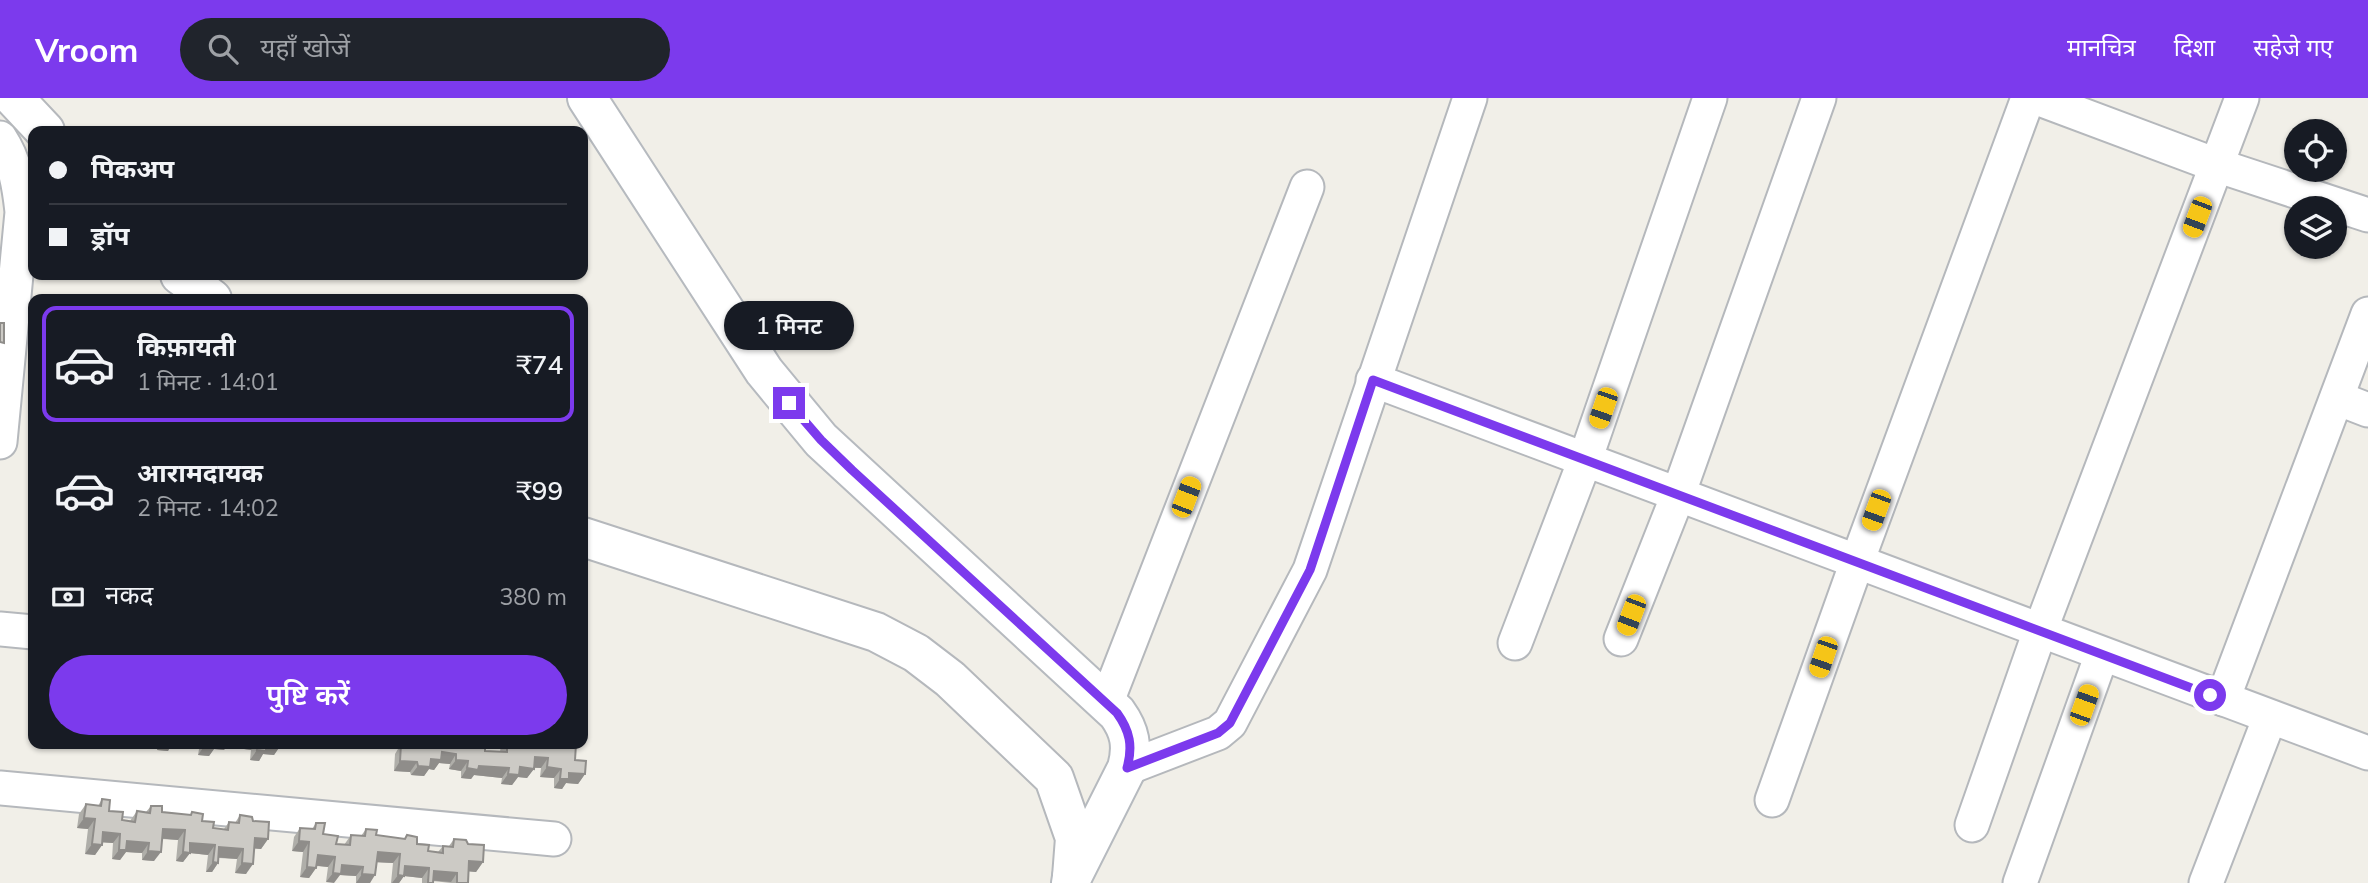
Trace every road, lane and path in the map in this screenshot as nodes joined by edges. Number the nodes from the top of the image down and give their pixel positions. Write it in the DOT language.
graph roads {
  1 [pos="14,98"];
  2 [pos="587,98"];
  3 [pos="1470,98"];
  4 [pos="1710,98"];
  5 [pos="1819,98"];
  6 [pos="2028,98"];
  7 [pos="2037,98"];
  8 [pos="2242,98"];
  9 [pos="41,126"];
  10 [pos="0,138"];
  11 [pos="2216,165"];
  12 [pos="1307,187"];
  13 [pos="2368,215"];
  14 [pos="187,280"];
  15 [pos="205,294"];
  16 [pos="2368,314"];
  17 [pos="1373,380"];
  18 [pos="2337,398"];
  19 [pos="2,406"];
  20 [pos="2368,410"];
  21 [pos="0,442"];
  22 [pos="1585,460"];
  23 [pos="1678,495"];
  24 [pos="588,539"];
  25 [pos="1857,562"];
  26 [pos="0,629"];
  27 [pos="2040,631"];
  28 [pos="28,632"];
  29 [pos="1621,639"];
  30 [pos="1515,643"];
  31 [pos="2102,654"];
  32 [pos="2223,699"];
  33 [pos="1106,704"];
  34 [pos="2270,717"];
  35 [pos="2368,753"];
  36 [pos="1127,768"];
  37 [pos="0,788"];
  38 [pos="1772,800"];
  39 [pos="1972,825"];
  40 [pos="554,839"];
  41 [pos="1071,880"];
  42 [pos="2020,883"];
  43 [pos="2206,883"];
  1 -- 9 [label="main road"];
  2 -- 33 [label="main road"];
  3 -- 17 [label="street"];
  4 -- 22 [label="street"];
  5 -- 23 [label="street"];
  6 -- 25 [label="street"];
  7 -- 11 [label="street"];
  8 -- 11 [label="street"];
  10 -- 19 [label="street"];
  11 -- 13 [label="street"];
  11 -- 27 [label="street"];
  12 -- 33 [label="street"];
  14 -- 15 [label="main road"];
  16 -- 18 [label="street"];
  17 -- 22 [label="street"];
  17 -- 36 [label="street"];
  18 -- 20 [label="street"];
  18 -- 32 [label="street"];
  19 -- 21 [label="street"];
  22 -- 23 [label="street"];
  22 -- 30 [label="street"];
  23 -- 25 [label="street"];
  23 -- 29 [label="street"];
  24 -- 41 [label="main road"];
  25 -- 27 [label="street"];
  25 -- 38 [label="street"];
  26 -- 28 [label="street"];
  27 -- 31 [label="street"];
  27 -- 39 [label="street"];
  31 -- 32 [label="street"];
  31 -- 42 [label="street"];
  32 -- 34 [label="street"];
  33 -- 36 [label="main road"];
  34 -- 35 [label="street"];
  34 -- 43 [label="street"];
  36 -- 41 [label="main road"];
  37 -- 40 [label="street"];
}
